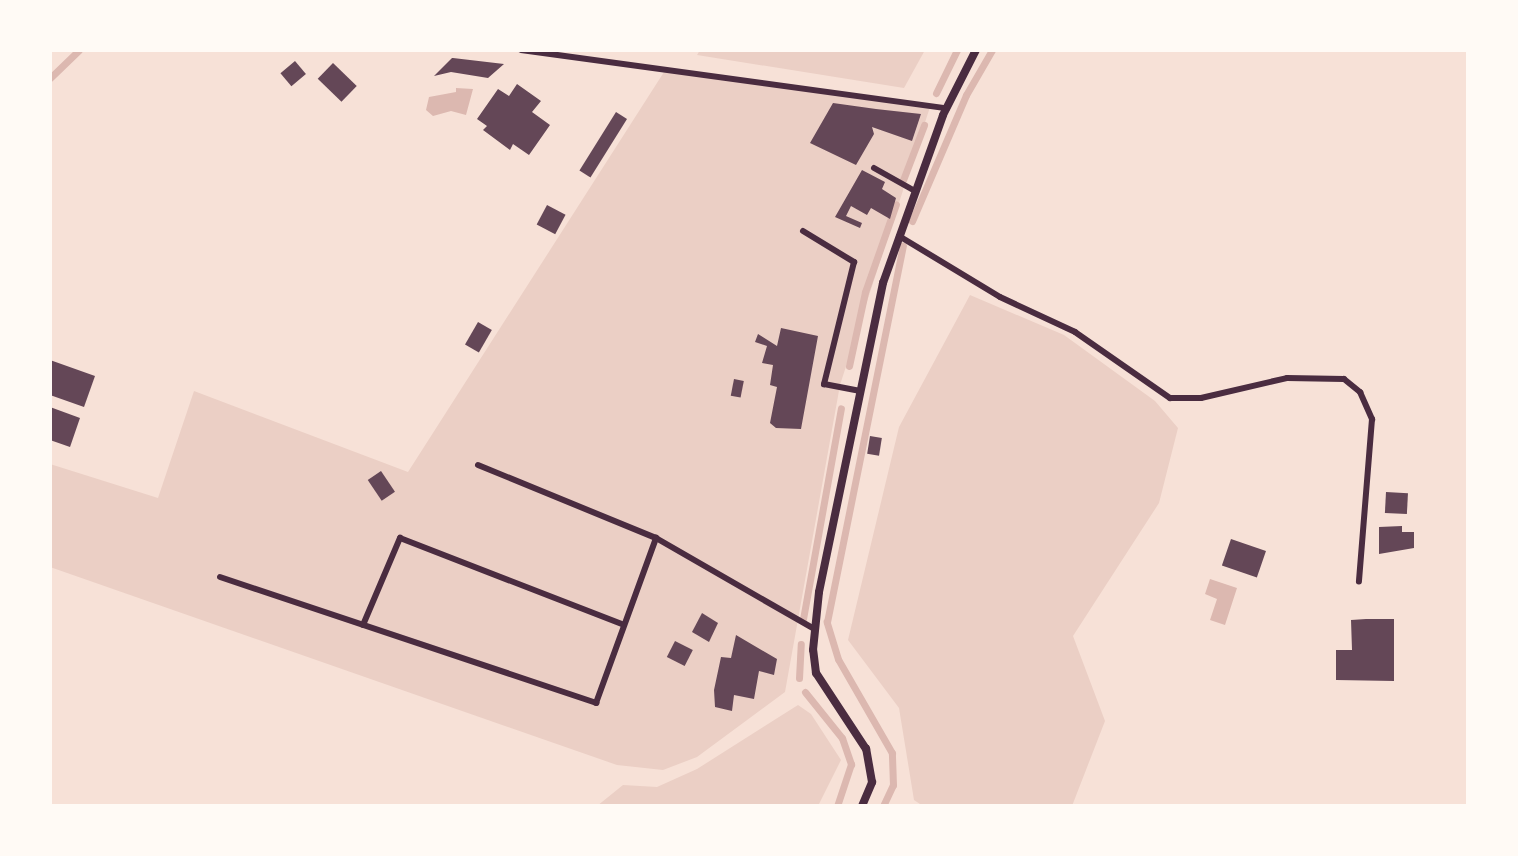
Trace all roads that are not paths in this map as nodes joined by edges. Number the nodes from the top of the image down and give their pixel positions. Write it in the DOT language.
graph roads {
  1 [pos="521,50"];
  2 [pos="976,50"];
  3 [pos="947,108"];
  4 [pos="874,168"];
  5 [pos="915,191"];
  6 [pos="803,231"];
  7 [pos="899,236"];
  8 [pos="860,391"];
  9 [pos="478,465"];
  10 [pos="656,538"];
  11 [pos="220,577"];
  12 [pos="1359,581"];
  13 [pos="363,625"];
  14 [pos="624,625"];
  15 [pos="814,629"];
  16 [pos="862,806"];
  1 -- 3 [label="lane"];
  2 -- 3 [label="street"];
  3 -- 5 [label="street"];
  4 -- 5 [label="lane"];
  5 -- 7 [label="street"];
  6 -- 8 [label="lane"];
  7 -- 8 [label="street"];
  7 -- 12 [label="lane"];
  8 -- 15 [label="street"];
  9 -- 10 [label="lane"];
  10 -- 14 [label="lane"];
  10 -- 15 [label="lane"];
  11 -- 13 [label="lane"];
  13 -- 14 [label="lane"];
  13 -- 14 [label="lane"];
  15 -- 16 [label="street"];
}
